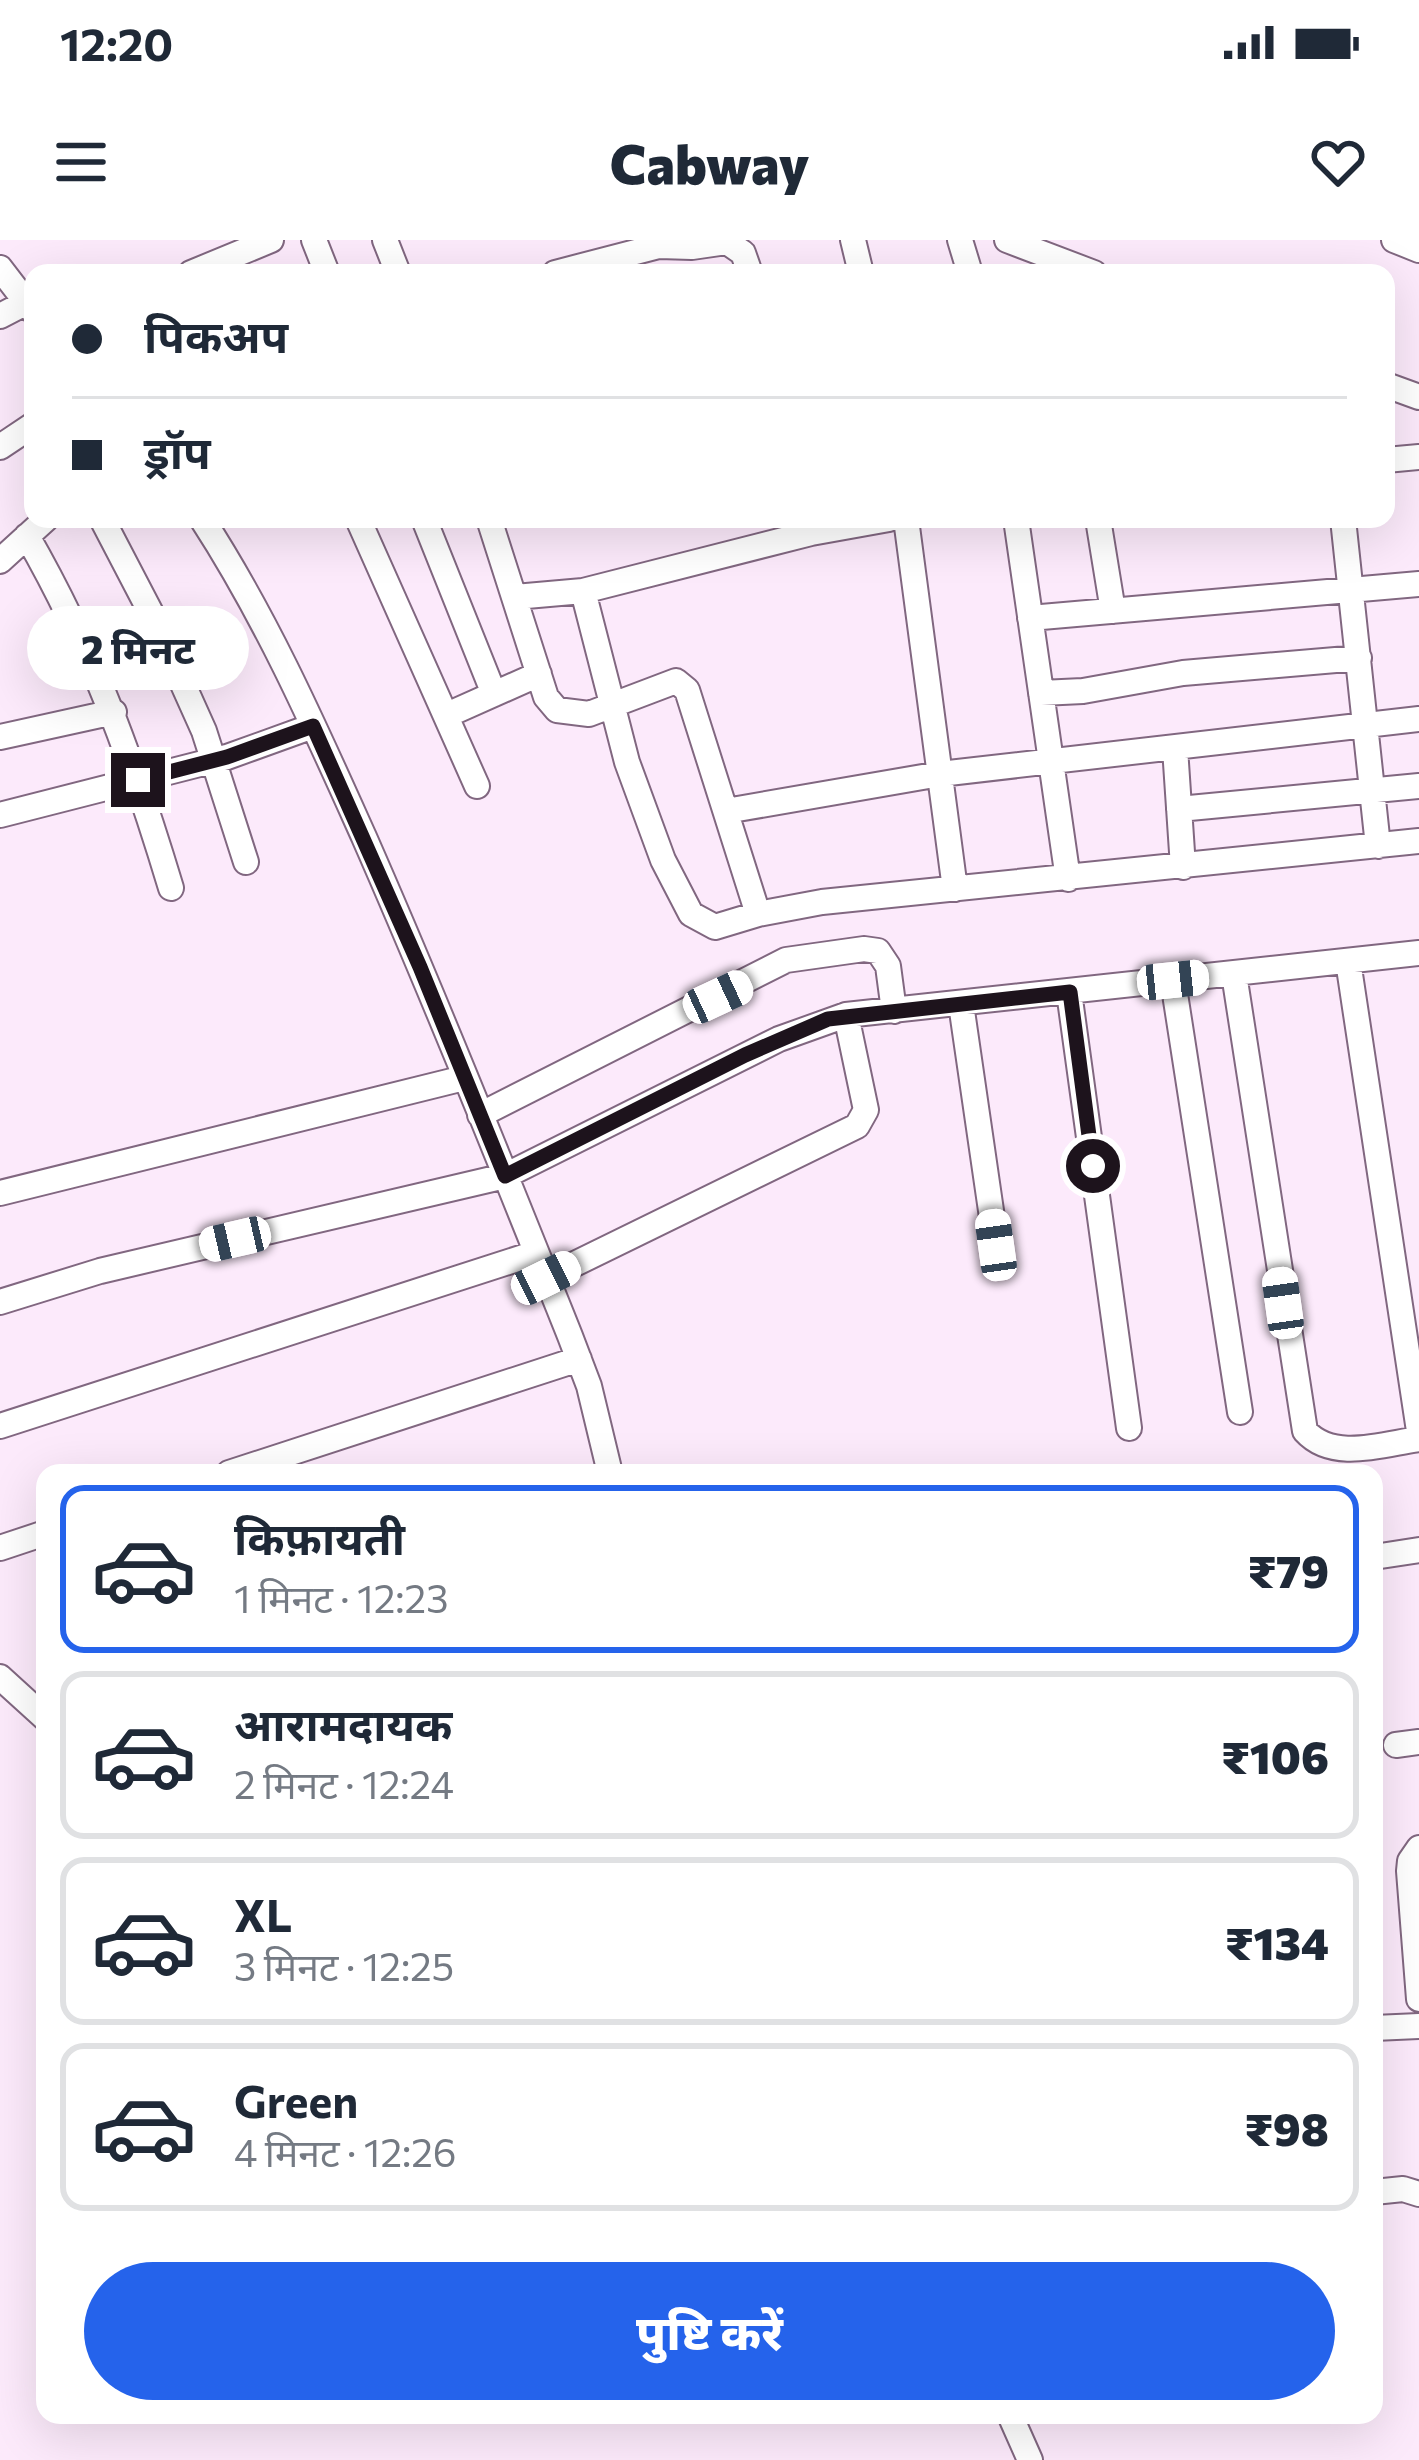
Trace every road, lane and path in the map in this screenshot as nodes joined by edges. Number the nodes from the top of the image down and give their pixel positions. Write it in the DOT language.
graph roads {
  1 [pos="1394,240"];
  2 [pos="1022,243"];
  3 [pos="256,250"];
  4 [pos="1419,250"];
  5 [pos="216,264"];
  6 [pos="590,264"];
  7 [pos="747,264"];
  8 [pos="1057,264"];
  9 [pos="0,268"];
  10 [pos="24,298"];
  11 [pos="36,528"];
  12 [pos="37,528"];
  13 [pos="107,528"];
  14 [pos="207,528"];
  15 [pos="362,528"];
  16 [pos="428,528"];
  17 [pos="500,528"];
  18 [pos="839,528"];
  19 [pos="907,528"];
  20 [pos="1017,528"];
  21 [pos="1100,528"];
  22 [pos="1344,528"];
  23 [pos="0,561"];
  24 [pos="1419,584"];
  25 [pos="1352,590"];
  26 [pos="583,591"];
  27 [pos="515,597"];
  28 [pos="1114,611"];
  29 [pos="1030,618"];
  30 [pos="1359,658"];
  31 [pos="538,674"];
  32 [pos="1041,693"];
  33 [pos="494,694"];
  34 [pos="612,705"];
  35 [pos="114,712"];
  36 [pos="447,715"];
  37 [pos="1419,718"];
  38 [pos="1365,723"];
  39 [pos="313,726"];
  40 [pos="0,737"];
  41 [pos="1175,748"];
  42 [pos="215,760"];
  43 [pos="1051,764"];
  44 [pos="940,774"];
  45 [pos="138,780"];
  46 [pos="477,785"];
  47 [pos="1419,786"];
  48 [pos="1372,790"];
  49 [pos="1179,809"];
  50 [pos="727,812"];
  51 [pos="0,815"];
  52 [pos="1419,841"];
  53 [pos="1378,846"];
  54 [pos="246,862"];
  55 [pos="1183,867"];
  56 [pos="1068,879"];
  57 [pos="170,888"];
  58 [pos="955,890"];
  59 [pos="758,914"];
  60 [pos="1417,953"];
  61 [pos="1348,961"];
  62 [pos="1234,974"];
  63 [pos="1173,980"];
  64 [pos="1419,980"];
  65 [pos="1070,992"];
  66 [pos="962,1004"];
  67 [pos="894,1011"];
  68 [pos="846,1015"];
  69 [pos="464,1078"];
  70 [pos="480,1115"];
  71 [pos="505,1176"];
  72 [pos="0,1193"];
  73 [pos="996,1245"];
  74 [pos="536,1253"];
  75 [pos="546,1278"];
  76 [pos="0,1302"];
  77 [pos="579,1359"];
  78 [pos="1240,1412"];
  79 [pos="0,1426"];
  80 [pos="1129,1428"];
  81 [pos="1419,1435"];
  82 [pos="257,1464"];
  83 [pos="608,1464"];
  84 [pos="36,1536"];
  85 [pos="0,1548"];
  86 [pos="1419,1550"];
  87 [pos="1383,1556"];
  88 [pos="0,1677"];
  89 [pos="36,1710"];
  90 [pos="1419,1849"];
  91 [pos="1419,2000"];
  92 [pos="1419,2026"];
  93 [pos="1383,2028"];
  94 [pos="1383,2191"];
  95 [pos="1419,2194"];
  96 [pos="1014,2424"];
  97 [pos="1030,2460"];
  1 -- 4 [label="street"];
  2 -- 8 [label="street"];
  3 -- 5 [label="street"];
  6 -- 7 [label="street"];
  9 -- 10 [label="street"];
  11 -- 23 [label="street"];
  12 -- 35 [label="street"];
  13 -- 42 [label="street"];
  14 -- 39 [label="street"];
  15 -- 36 [label="street"];
  16 -- 33 [label="street"];
  17 -- 27 [label="street"];
  18 -- 26 [label="street"];
  19 -- 44 [label="street"];
  20 -- 29 [label="street"];
  21 -- 28 [label="street"];
  22 -- 25 [label="street"];
  24 -- 25 [label="street"];
  25 -- 28 [label="street"];
  25 -- 30 [label="street"];
  26 -- 27 [label="street"];
  26 -- 34 [label="street"];
  27 -- 31 [label="street"];
  28 -- 29 [label="street"];
  29 -- 32 [label="street"];
  30 -- 32 [label="street"];
  30 -- 38 [label="street"];
  31 -- 33 [label="street"];
  31 -- 34 [label="street"];
  32 -- 43 [label="street"];
  33 -- 36 [label="street"];
  34 -- 50 [label="street"];
  34 -- 59 [label="street"];
  35 -- 40 [label="street"];
  35 -- 45 [label="street"];
  36 -- 46 [label="street"];
  37 -- 38 [label="street"];
  38 -- 41 [label="street"];
  38 -- 48 [label="street"];
  39 -- 42 [label="street"];
  39 -- 69 [label="street"];
  41 -- 43 [label="street"];
  41 -- 49 [label="street"];
  42 -- 45 [label="street"];
  42 -- 54 [label="street"];
  43 -- 44 [label="street"];
  43 -- 56 [label="street"];
  44 -- 50 [label="street"];
  44 -- 58 [label="street"];
  45 -- 51 [label="street"];
  45 -- 57 [label="street"];
  47 -- 48 [label="street"];
  48 -- 49 [label="street"];
  48 -- 53 [label="street"];
  49 -- 55 [label="street"];
  50 -- 59 [label="street"];
  52 -- 53 [label="street"];
  53 -- 55 [label="street"];
  55 -- 56 [label="street"];
  56 -- 58 [label="street"];
  58 -- 59 [label="street"];
  60 -- 61 [label="street"];
  60 -- 64 [label="street"];
  61 -- 62 [label="street"];
  61 -- 81 [label="street"];
  62 -- 63 [label="street"];
  62 -- 81 [label="street"];
  63 -- 65 [label="street"];
  63 -- 78 [label="street"];
  65 -- 66 [label="street"];
  65 -- 80 [label="street"];
  66 -- 67 [label="street"];
  66 -- 73 [label="street"];
  67 -- 68 [label="street"];
  67 -- 70 [label="street"];
  68 -- 71 [label="street"];
  68 -- 75 [label="street"];
  69 -- 70 [label="street"];
  69 -- 72 [label="street"];
  70 -- 71 [label="street"];
  71 -- 74 [label="street"];
  71 -- 76 [label="street"];
  74 -- 75 [label="street"];
  74 -- 79 [label="street"];
  75 -- 77 [label="street"];
  77 -- 82 [label="street"];
  77 -- 83 [label="street"];
  84 -- 85 [label="street"];
  86 -- 87 [label="street"];
  88 -- 89 [label="street"];
  90 -- 91 [label="street"];
  92 -- 93 [label="street"];
  94 -- 95 [label="street"];
  96 -- 97 [label="street"];
}
